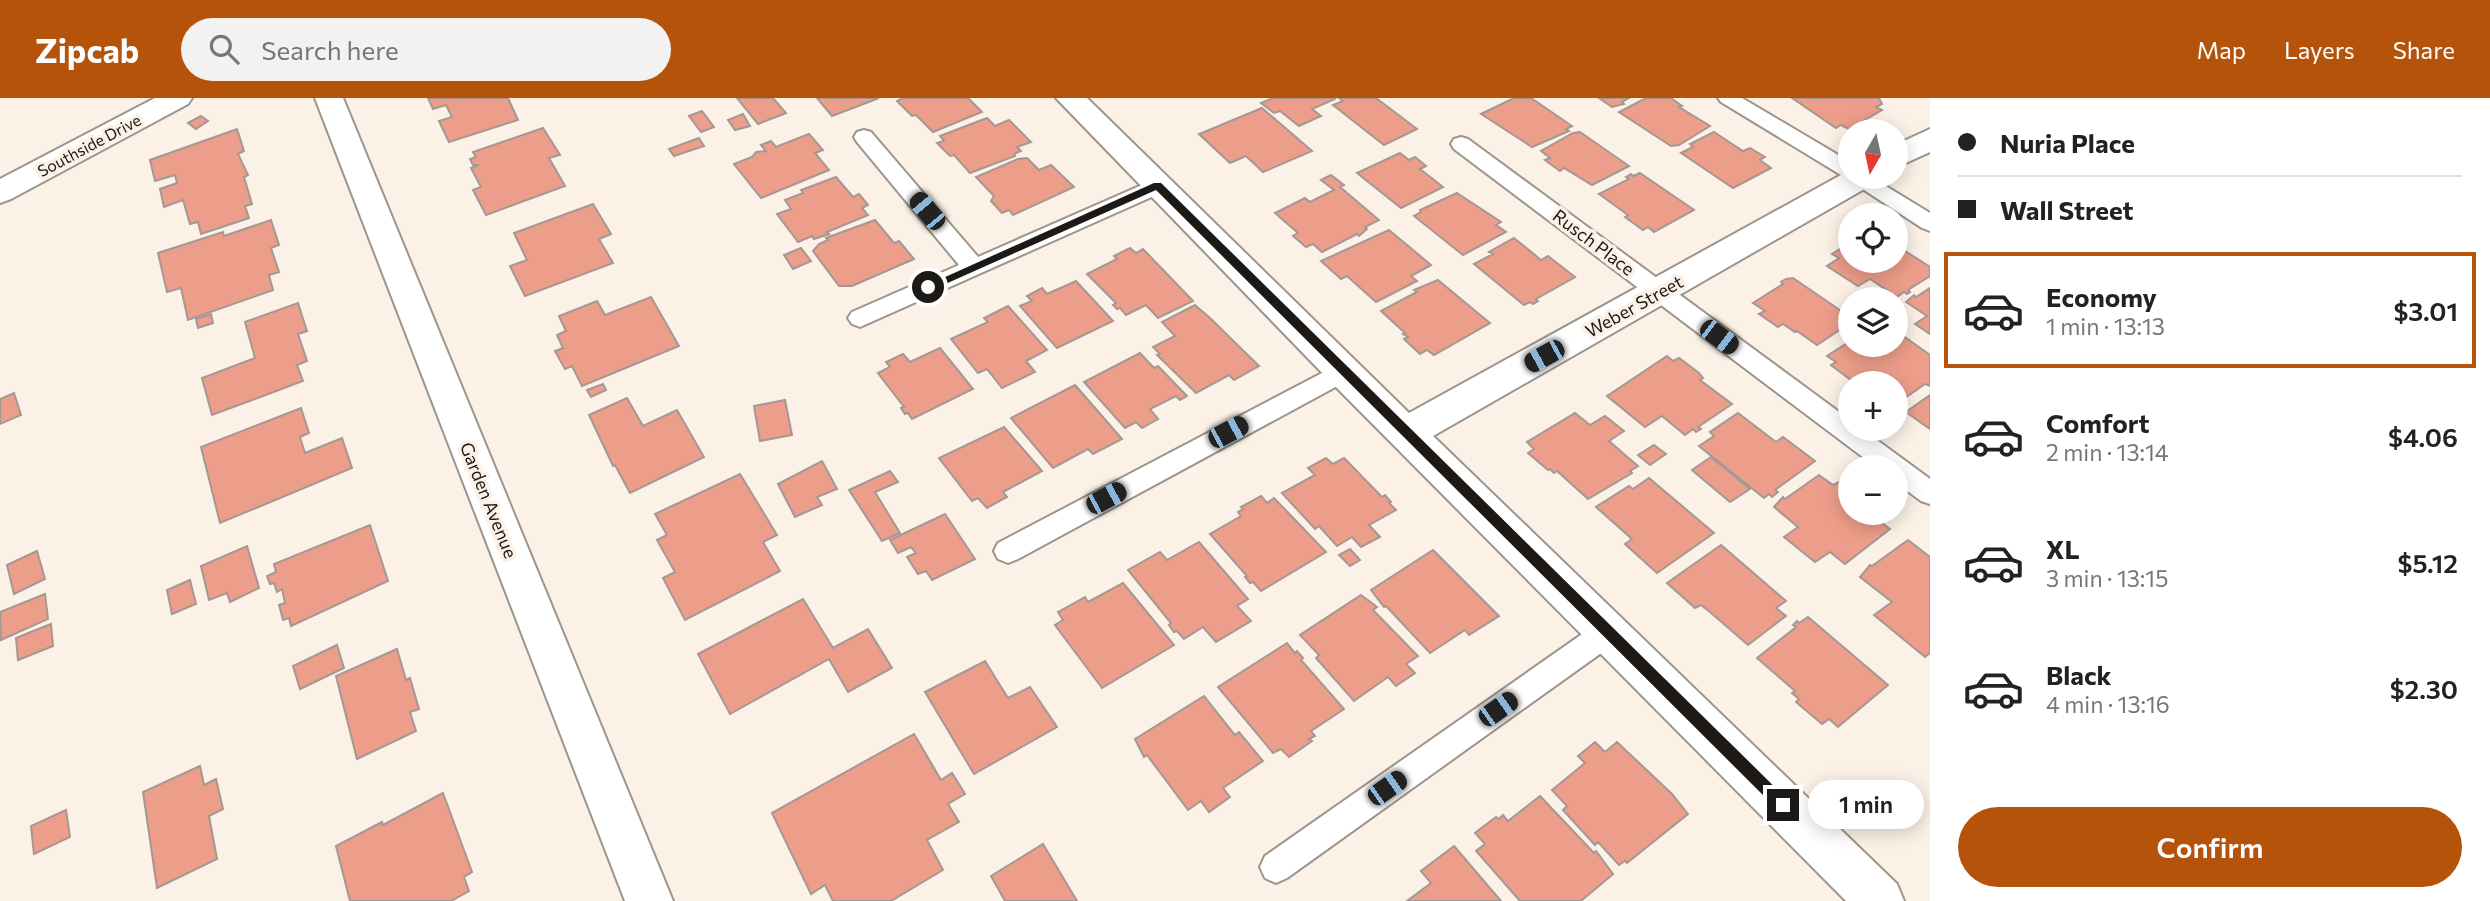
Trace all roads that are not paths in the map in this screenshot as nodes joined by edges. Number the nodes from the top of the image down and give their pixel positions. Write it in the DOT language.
graph roads {
  1 [pos="178,98"];
  2 [pos="329,98"];
  3 [pos="1070,98"];
  4 [pos="1728,98"];
  5 [pos="864,137"];
  6 [pos="1930,139"];
  7 [pos="1461,144"];
  8 [pos="1908,151"];
  9 [pos="1838,165"];
  10 [pos="1158,186"];
  11 [pos="1838,187"];
  12 [pos="1877,189"];
  13 [pos="0,192"];
  14 [pos="1930,223"];
  15 [pos="974,267"];
  16 [pos="1660,292"];
  17 [pos="860,317"];
  18 [pos="1343,371"];
  19 [pos="1406,433"];
  20 [pos="1879,455"];
  21 [pos="1908,477"];
  22 [pos="1930,493"];
  23 [pos="1008,551"];
  24 [pos="1608,632"];
  25 [pos="1276,867"];
  26 [pos="649,901"];
  27 [pos="1880,901"];
  1 -- 13 [label="street, Southside Drive"];
  2 -- 26 [label="street, Garden Avenue"];
  3 -- 10 [label="street"];
  4 -- 9 [label="lane"];
  5 -- 15 [label="lane"];
  6 -- 8 [label="street"];
  7 -- 16 [label="lane, Rusch Place"];
  10 -- 15 [label="lane"];
  10 -- 18 [label="street"];
  11 -- 16 [label="street, Weber Street"];
  12 -- 14 [label="lane"];
  15 -- 17 [label="lane"];
  16 -- 19 [label="street, Weber Street"];
  16 -- 20 [label="lane, Rusch Place"];
  18 -- 19 [label="street"];
  18 -- 23 [label="lane"];
  19 -- 24 [label="street"];
  21 -- 22 [label="lane, Rusch Place"];
  24 -- 25 [label="lane"];
  24 -- 27 [label="street"];
}
